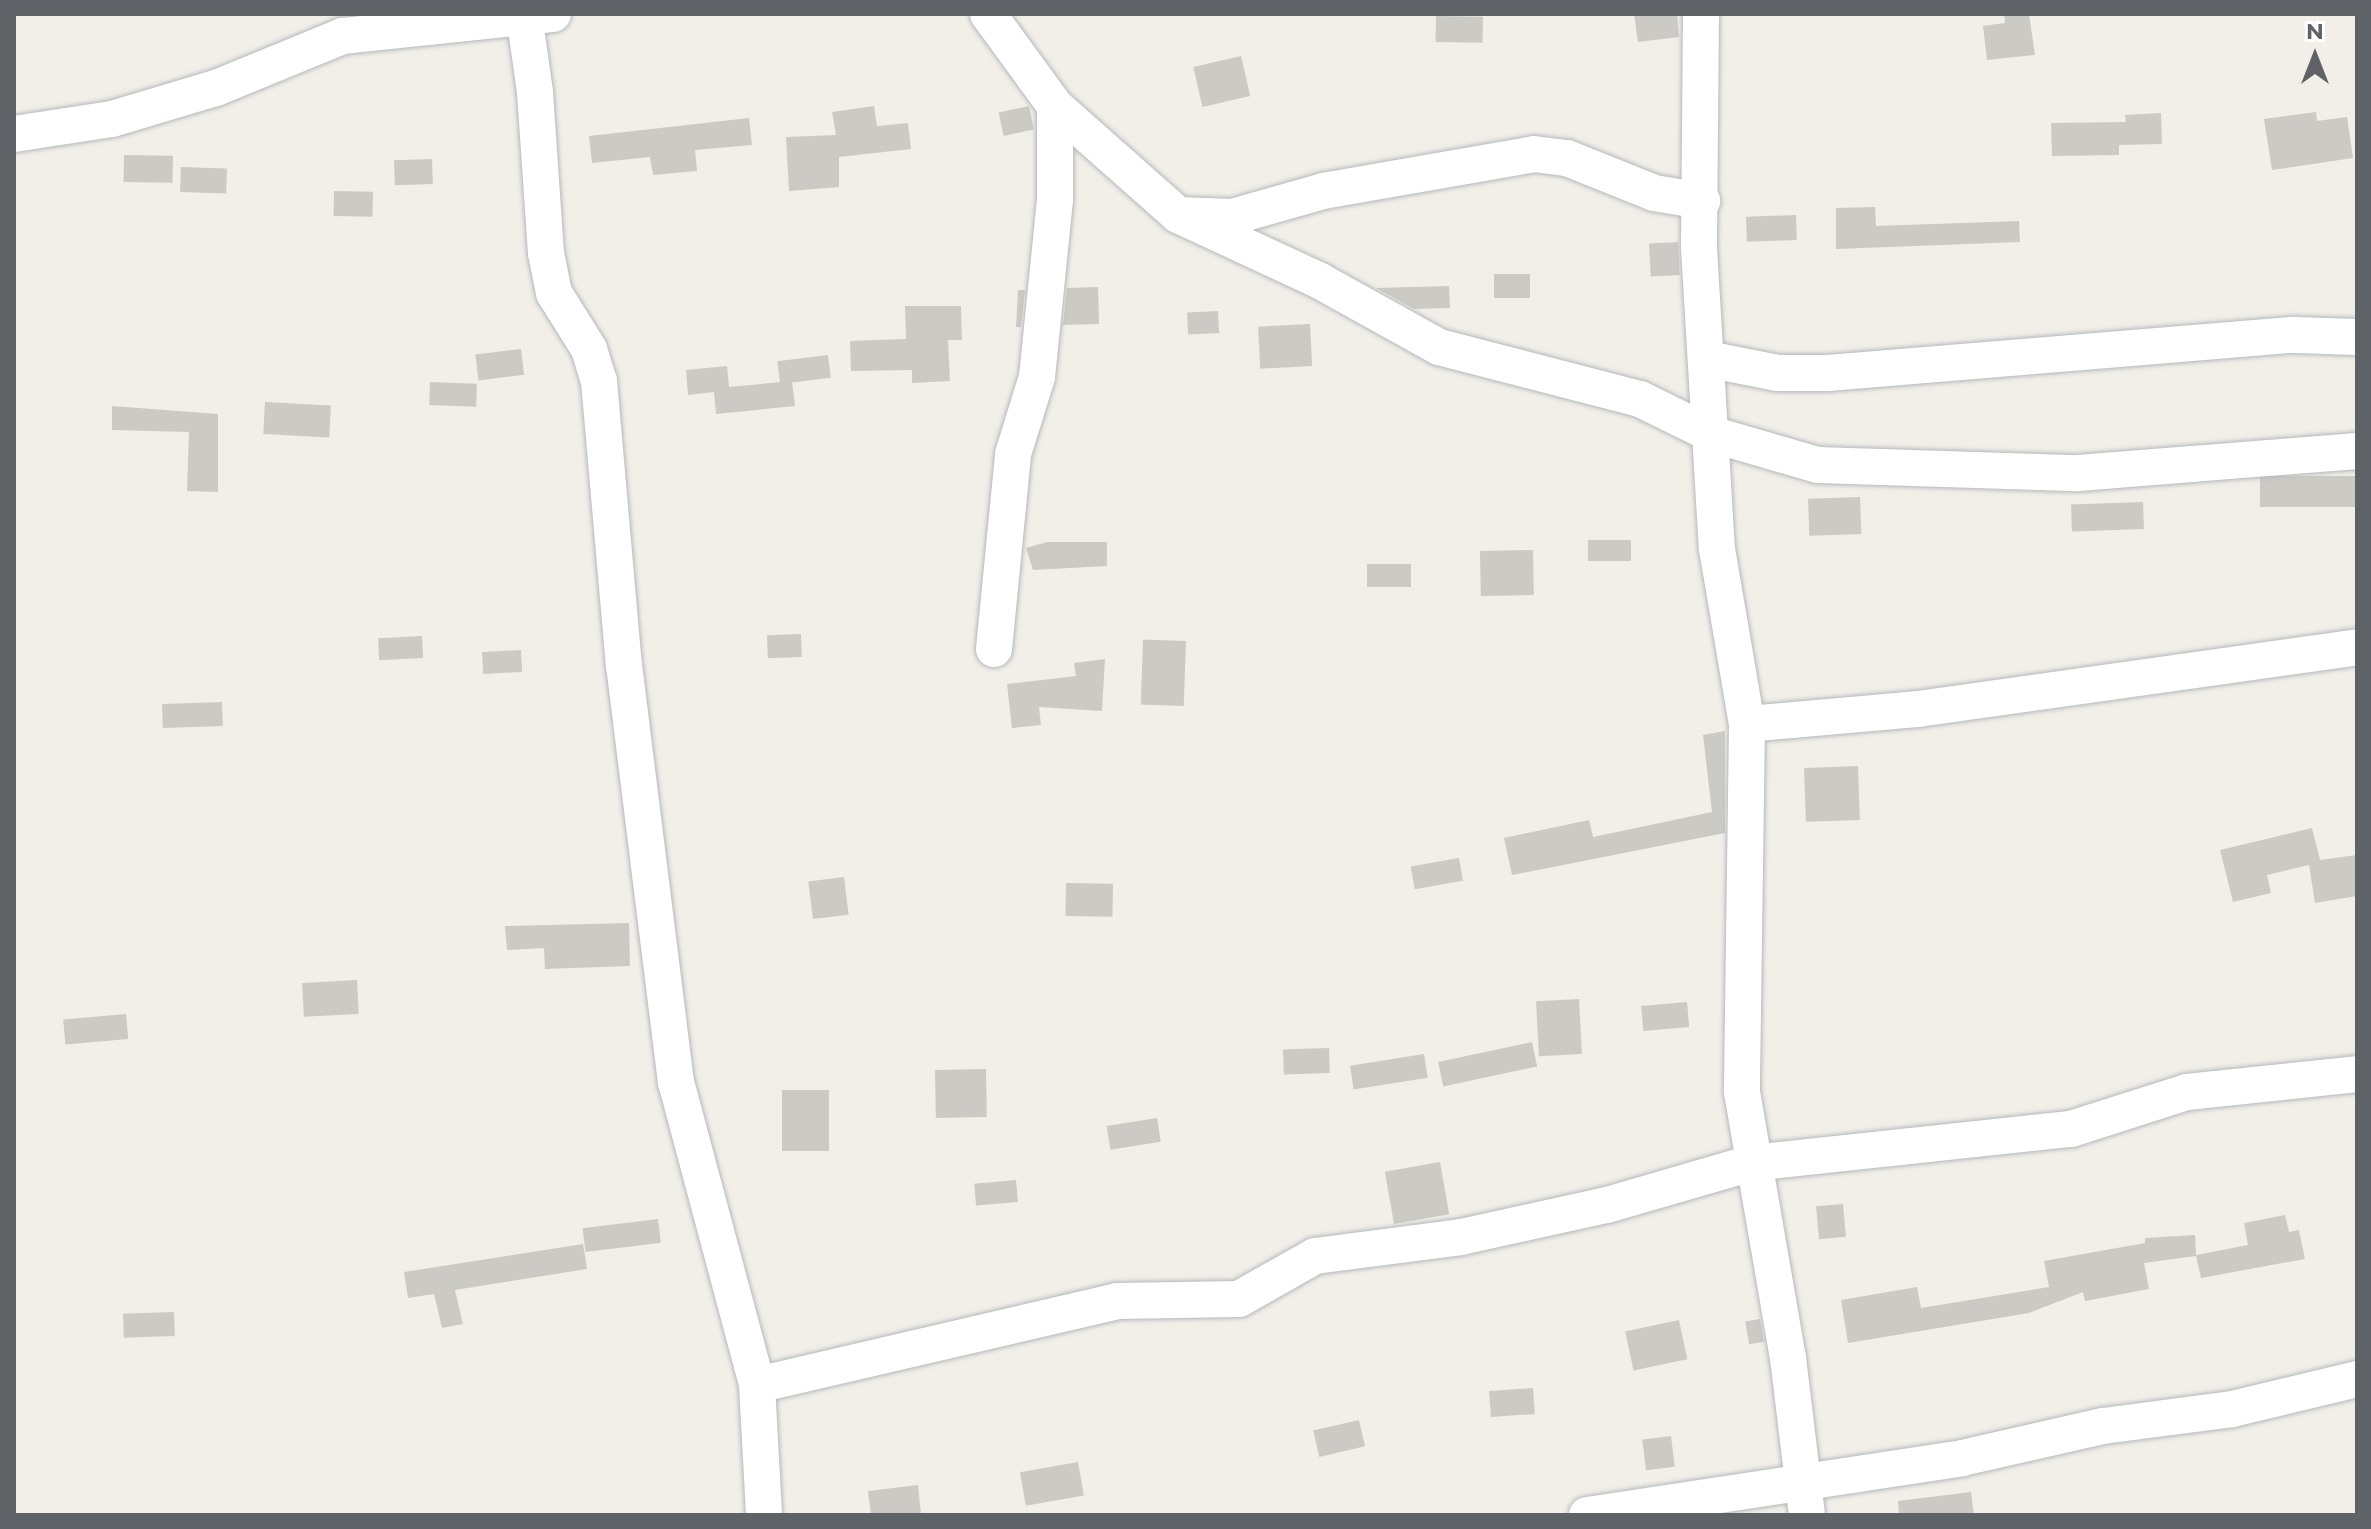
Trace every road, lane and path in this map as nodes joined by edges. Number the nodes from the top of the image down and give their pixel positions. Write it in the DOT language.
graph roads {
  1 [pos="988,14"];
  2 [pos="1701,14"];
  3 [pos="534,16"];
  4 [pos="1055,106"];
  5 [pos="14,134"];
  6 [pos="1702,201"];
  7 [pos="1178,215"];
  8 [pos="2357,337"];
  9 [pos="1707,359"];
  10 [pos="1711,434"];
  11 [pos="2357,451"];
  12 [pos="2357,647"];
  13 [pos="994,649"];
  14 [pos="1747,724"];
  15 [pos="2357,1074"];
  16 [pos="1752,1163"];
  17 [pos="2357,1379"];
  18 [pos="757,1385"];
  19 [pos="1800,1479"];
  20 [pos="764,1515"];
  21 [pos="1587,1515"];
  22 [pos="1807,1515"];
  1 -- 4 [label="street"];
  2 -- 6 [label="street"];
  3 -- 5 [label="street"];
  3 -- 18 [label="street"];
  4 -- 7 [label="street"];
  4 -- 13 [label="street"];
  6 -- 7 [label="street"];
  6 -- 9 [label="street"];
  7 -- 10 [label="street"];
  8 -- 9 [label="street"];
  9 -- 10 [label="street"];
  10 -- 11 [label="street"];
  10 -- 14 [label="street"];
  12 -- 14 [label="street"];
  14 -- 16 [label="street"];
  15 -- 16 [label="street"];
  16 -- 18 [label="street"];
  16 -- 19 [label="street"];
  17 -- 19 [label="street"];
  18 -- 20 [label="street"];
  19 -- 21 [label="street"];
  19 -- 22 [label="street"];
}
